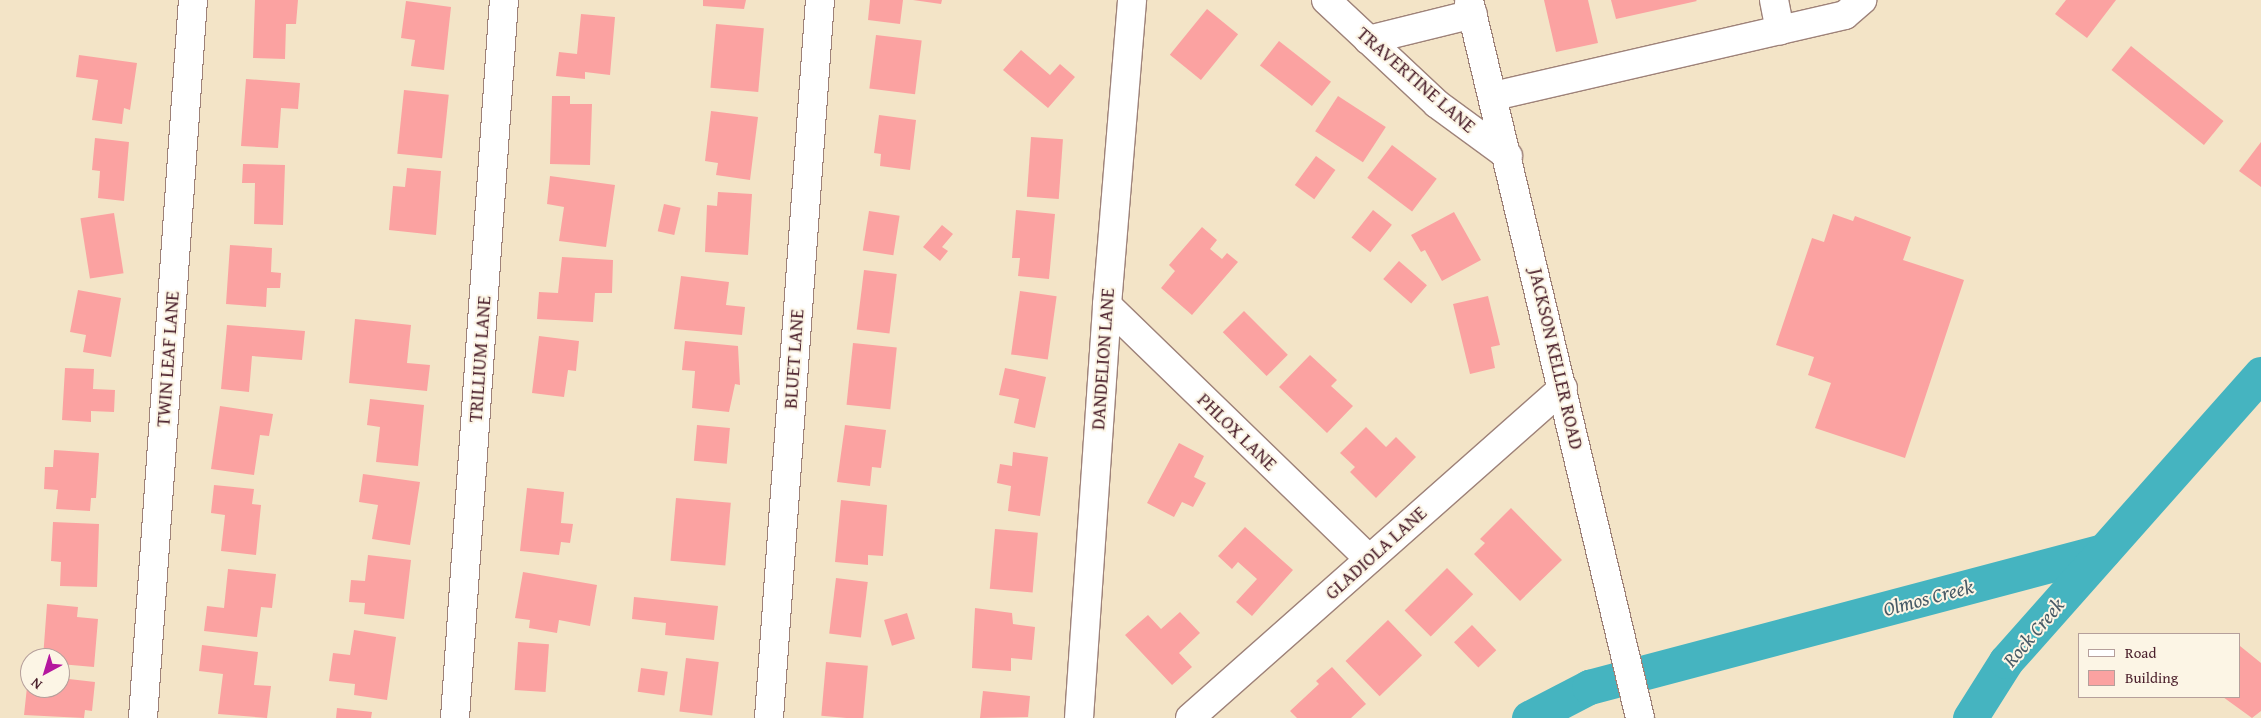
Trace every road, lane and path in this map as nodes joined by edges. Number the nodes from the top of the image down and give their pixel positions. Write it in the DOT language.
graph roads {
  1 [pos="193,0"];
  2 [pos="504,0"];
  3 [pos="820,0"];
  4 [pos="1132,0"];
  5 [pos="1326,0"];
  6 [pos="1774,0"];
  7 [pos="1862,0"];
  8 [pos="1471,7"];
  9 [pos="1780,30"];
  10 [pos="1368,40"];
  11 [pos="1494,96"];
  12 [pos="1508,156"];
  13 [pos="1107,305"];
  14 [pos="1563,388"];
  15 [pos="1369,558"];
  16 [pos="143,718"];
  17 [pos="455,718"];
  18 [pos="768,718"];
  19 [pos="1079,718"];
  20 [pos="1190,718"];
  21 [pos="1640,718"];
  1 -- 16 [label="street, TWIN LEAF LANE"];
  2 -- 17 [label="street, TRILLIUM LANE"];
  3 -- 18 [label="street, BLUET LANE"];
  4 -- 13 [label="street, DANDELION LANE"];
  5 -- 10 [label="street, TRAVERTINE LANE"];
  6 -- 9 [label="street"];
  7 -- 9 [label="street"];
  8 -- 10 [label="street"];
  8 -- 11 [label="street, JACKSON KELLER ROAD"];
  9 -- 11 [label="street"];
  10 -- 12 [label="street, TRAVERTINE LANE"];
  11 -- 12 [label="street, JACKSON KELLER ROAD"];
  12 -- 14 [label="street, JACKSON KELLER ROAD"];
  13 -- 15 [label="street, PHLOX LANE"];
  13 -- 19 [label="street, DANDELION LANE"];
  14 -- 15 [label="street, GLADIOLA LANE"];
  14 -- 21 [label="street, JACKSON KELLER ROAD"];
  15 -- 20 [label="street, GLADIOLA LANE"];
}
